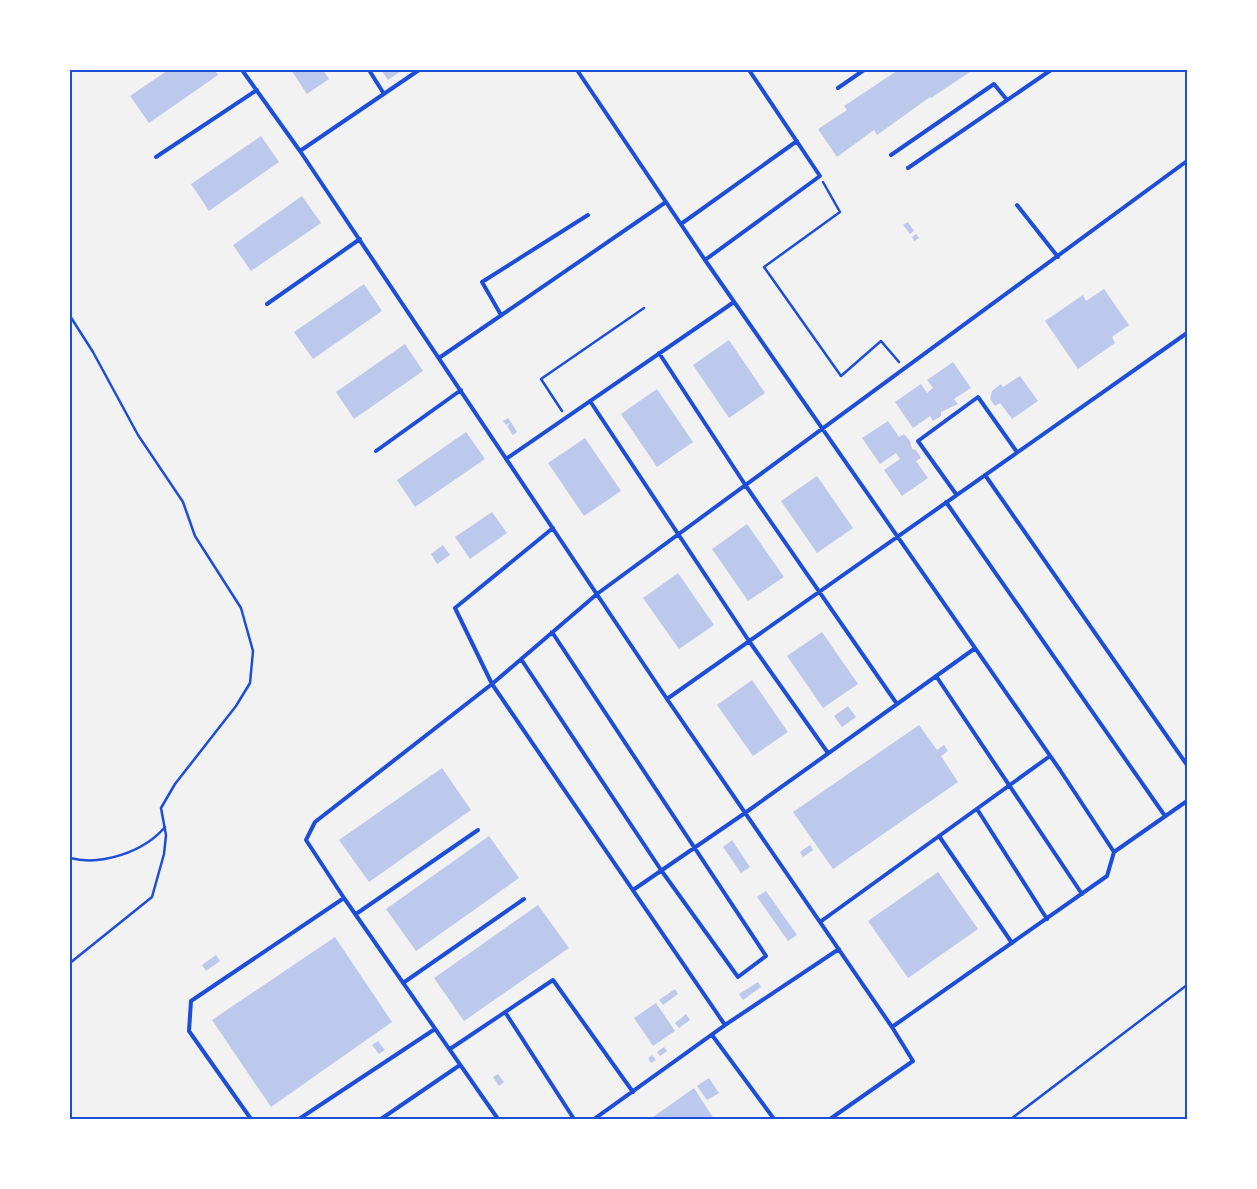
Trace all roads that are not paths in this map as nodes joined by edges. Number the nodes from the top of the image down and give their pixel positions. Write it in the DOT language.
graph roads {
  1 [pos="242,70"];
  2 [pos="368,70"];
  3 [pos="419,70"];
  4 [pos="577,70"];
  5 [pos="750,70"];
  6 [pos="864,70"];
  7 [pos="1051,70"];
  8 [pos="838,88"];
  9 [pos="257,90"];
  10 [pos="384,94"];
  11 [pos="1007,100"];
  12 [pos="797,141"];
  13 [pos="300,151"];
  14 [pos="891,155"];
  15 [pos="156,157"];
  16 [pos="1187,161"];
  17 [pos="908,168"];
  18 [pos="666,202"];
  19 [pos="1017,205"];
  20 [pos="588,214"];
  21 [pos="681,224"];
  22 [pos="360,239"];
  23 [pos="1058,256"];
  24 [pos="705,260"];
  25 [pos="734,302"];
  26 [pos="267,304"];
  27 [pos="501,315"];
  28 [pos="1187,333"];
  29 [pos="659,353"];
  30 [pos="439,358"];
  31 [pos="461,390"];
  32 [pos="590,401"];
  33 [pos="823,430"];
  34 [pos="376,451"];
  35 [pos="1017,452"];
  36 [pos="506,459"];
  37 [pos="985,475"];
  38 [pos="746,486"];
  39 [pos="956,494"];
  40 [pos="946,502"];
  41 [pos="553,528"];
  42 [pos="678,535"];
  43 [pos="896,537"];
  44 [pos="819,592"];
  45 [pos="597,594"];
  46 [pos="552,632"];
  47 [pos="749,641"];
  48 [pos="974,649"];
  49 [pos="521,659"];
  50 [pos="936,676"];
  51 [pos="492,684"];
  52 [pos="667,699"];
  53 [pos="897,704"];
  54 [pos="828,753"];
  55 [pos="1050,756"];
  56 [pos="1187,764"];
  57 [pos="1010,785"];
  58 [pos="1187,801"];
  59 [pos="977,808"];
  60 [pos="745,812"];
  61 [pos="1166,816"];
  62 [pos="478,830"];
  63 [pos="939,836"];
  64 [pos="694,848"];
  65 [pos="1114,852"];
  66 [pos="661,870"];
  67 [pos="633,890"];
  68 [pos="1082,894"];
  69 [pos="344,898"];
  70 [pos="524,899"];
  71 [pos="356,914"];
  72 [pos="1047,919"];
  73 [pos="820,922"];
  74 [pos="1012,943"];
  75 [pos="838,949"];
  76 [pos="403,982"];
  77 [pos="505,1012"];
  78 [pos="726,1025"];
  79 [pos="892,1027"];
  80 [pos="435,1029"];
  81 [pos="712,1035"];
  82 [pos="450,1050"];
  83 [pos="460,1065"];
  84 [pos="633,1092"];
  85 [pos="497,1117"];
  86 [pos="251,1119"];
  87 [pos="299,1119"];
  88 [pos="380,1119"];
  89 [pos="491,1119"];
  90 [pos="574,1119"];
  91 [pos="594,1119"];
  92 [pos="774,1119"];
  93 [pos="830,1119"];
  1 -- 9 [label="lane"];
  2 -- 10 [label="lane"];
  3 -- 10 [label="lane"];
  4 -- 18 [label="lane"];
  5 -- 12 [label="lane"];
  6 -- 8 [label="lane"];
  7 -- 11 [label="lane"];
  9 -- 13 [label="lane"];
  9 -- 15 [label="lane"];
  10 -- 13 [label="lane"];
  11 -- 14 [label="lane"];
  11 -- 17 [label="lane"];
  12 -- 21 [label="lane"];
  12 -- 24 [label="lane"];
  13 -- 22 [label="lane"];
  16 -- 23 [label="lane"];
  18 -- 21 [label="lane"];
  18 -- 27 [label="lane"];
  19 -- 23 [label="lane"];
  20 -- 27 [label="lane"];
  21 -- 24 [label="lane"];
  22 -- 26 [label="lane"];
  22 -- 30 [label="lane"];
  23 -- 33 [label="lane"];
  24 -- 25 [label="lane"];
  25 -- 29 [label="lane"];
  25 -- 33 [label="lane"];
  27 -- 30 [label="lane"];
  28 -- 35 [label="lane"];
  29 -- 32 [label="lane"];
  29 -- 38 [label="lane"];
  30 -- 31 [label="lane"];
  31 -- 34 [label="lane"];
  31 -- 36 [label="lane"];
  32 -- 36 [label="lane"];
  32 -- 42 [label="lane"];
  33 -- 38 [label="lane"];
  33 -- 43 [label="lane"];
  35 -- 37 [label="lane"];
  35 -- 39 [label="lane"];
  36 -- 41 [label="lane"];
  37 -- 39 [label="lane"];
  37 -- 56 [label="lane"];
  38 -- 42 [label="lane"];
  38 -- 44 [label="lane"];
  39 -- 40 [label="lane"];
  40 -- 43 [label="lane"];
  40 -- 61 [label="lane"];
  41 -- 45 [label="lane"];
  41 -- 51 [label="lane"];
  42 -- 45 [label="lane"];
  42 -- 47 [label="lane"];
  43 -- 44 [label="lane"];
  43 -- 48 [label="lane"];
  44 -- 47 [label="lane"];
  44 -- 53 [label="lane"];
  45 -- 46 [label="lane"];
  45 -- 52 [label="lane"];
  46 -- 49 [label="lane"];
  46 -- 64 [label="lane"];
  47 -- 52 [label="lane"];
  47 -- 54 [label="lane"];
  48 -- 50 [label="lane"];
  48 -- 55 [label="lane"];
  49 -- 51 [label="lane"];
  49 -- 66 [label="lane"];
  50 -- 53 [label="lane"];
  50 -- 57 [label="lane"];
  51 -- 67 [label="lane"];
  51 -- 69 [label="lane"];
  52 -- 60 [label="lane"];
  53 -- 54 [label="lane"];
  54 -- 60 [label="lane"];
  55 -- 57 [label="lane"];
  55 -- 65 [label="lane"];
  57 -- 59 [label="lane"];
  57 -- 68 [label="lane"];
  58 -- 61 [label="lane"];
  59 -- 63 [label="lane"];
  59 -- 72 [label="lane"];
  60 -- 64 [label="lane"];
  60 -- 73 [label="lane"];
  61 -- 65 [label="lane"];
  62 -- 71 [label="lane"];
  63 -- 73 [label="lane"];
  63 -- 74 [label="lane"];
  64 -- 66 [label="lane"];
  64 -- 66 [label="lane"];
  65 -- 68 [label="lane"];
  66 -- 67 [label="lane"];
  67 -- 78 [label="lane"];
  68 -- 72 [label="lane"];
  69 -- 71 [label="lane"];
  69 -- 86 [label="lane"];
  70 -- 76 [label="lane"];
  71 -- 76 [label="lane"];
  72 -- 74 [label="lane"];
  73 -- 75 [label="lane"];
  74 -- 79 [label="lane"];
  75 -- 78 [label="lane"];
  75 -- 79 [label="lane"];
  76 -- 80 [label="lane"];
  77 -- 82 [label="lane"];
  77 -- 84 [label="lane"];
  77 -- 90 [label="lane"];
  78 -- 81 [label="lane"];
  79 -- 93 [label="lane"];
  80 -- 82 [label="lane"];
  80 -- 87 [label="lane"];
  81 -- 84 [label="lane"];
  81 -- 92 [label="lane"];
  82 -- 83 [label="lane"];
  83 -- 85 [label="lane"];
  83 -- 88 [label="lane"];
  84 -- 91 [label="lane"];
  85 -- 89 [label="lane"];
}
